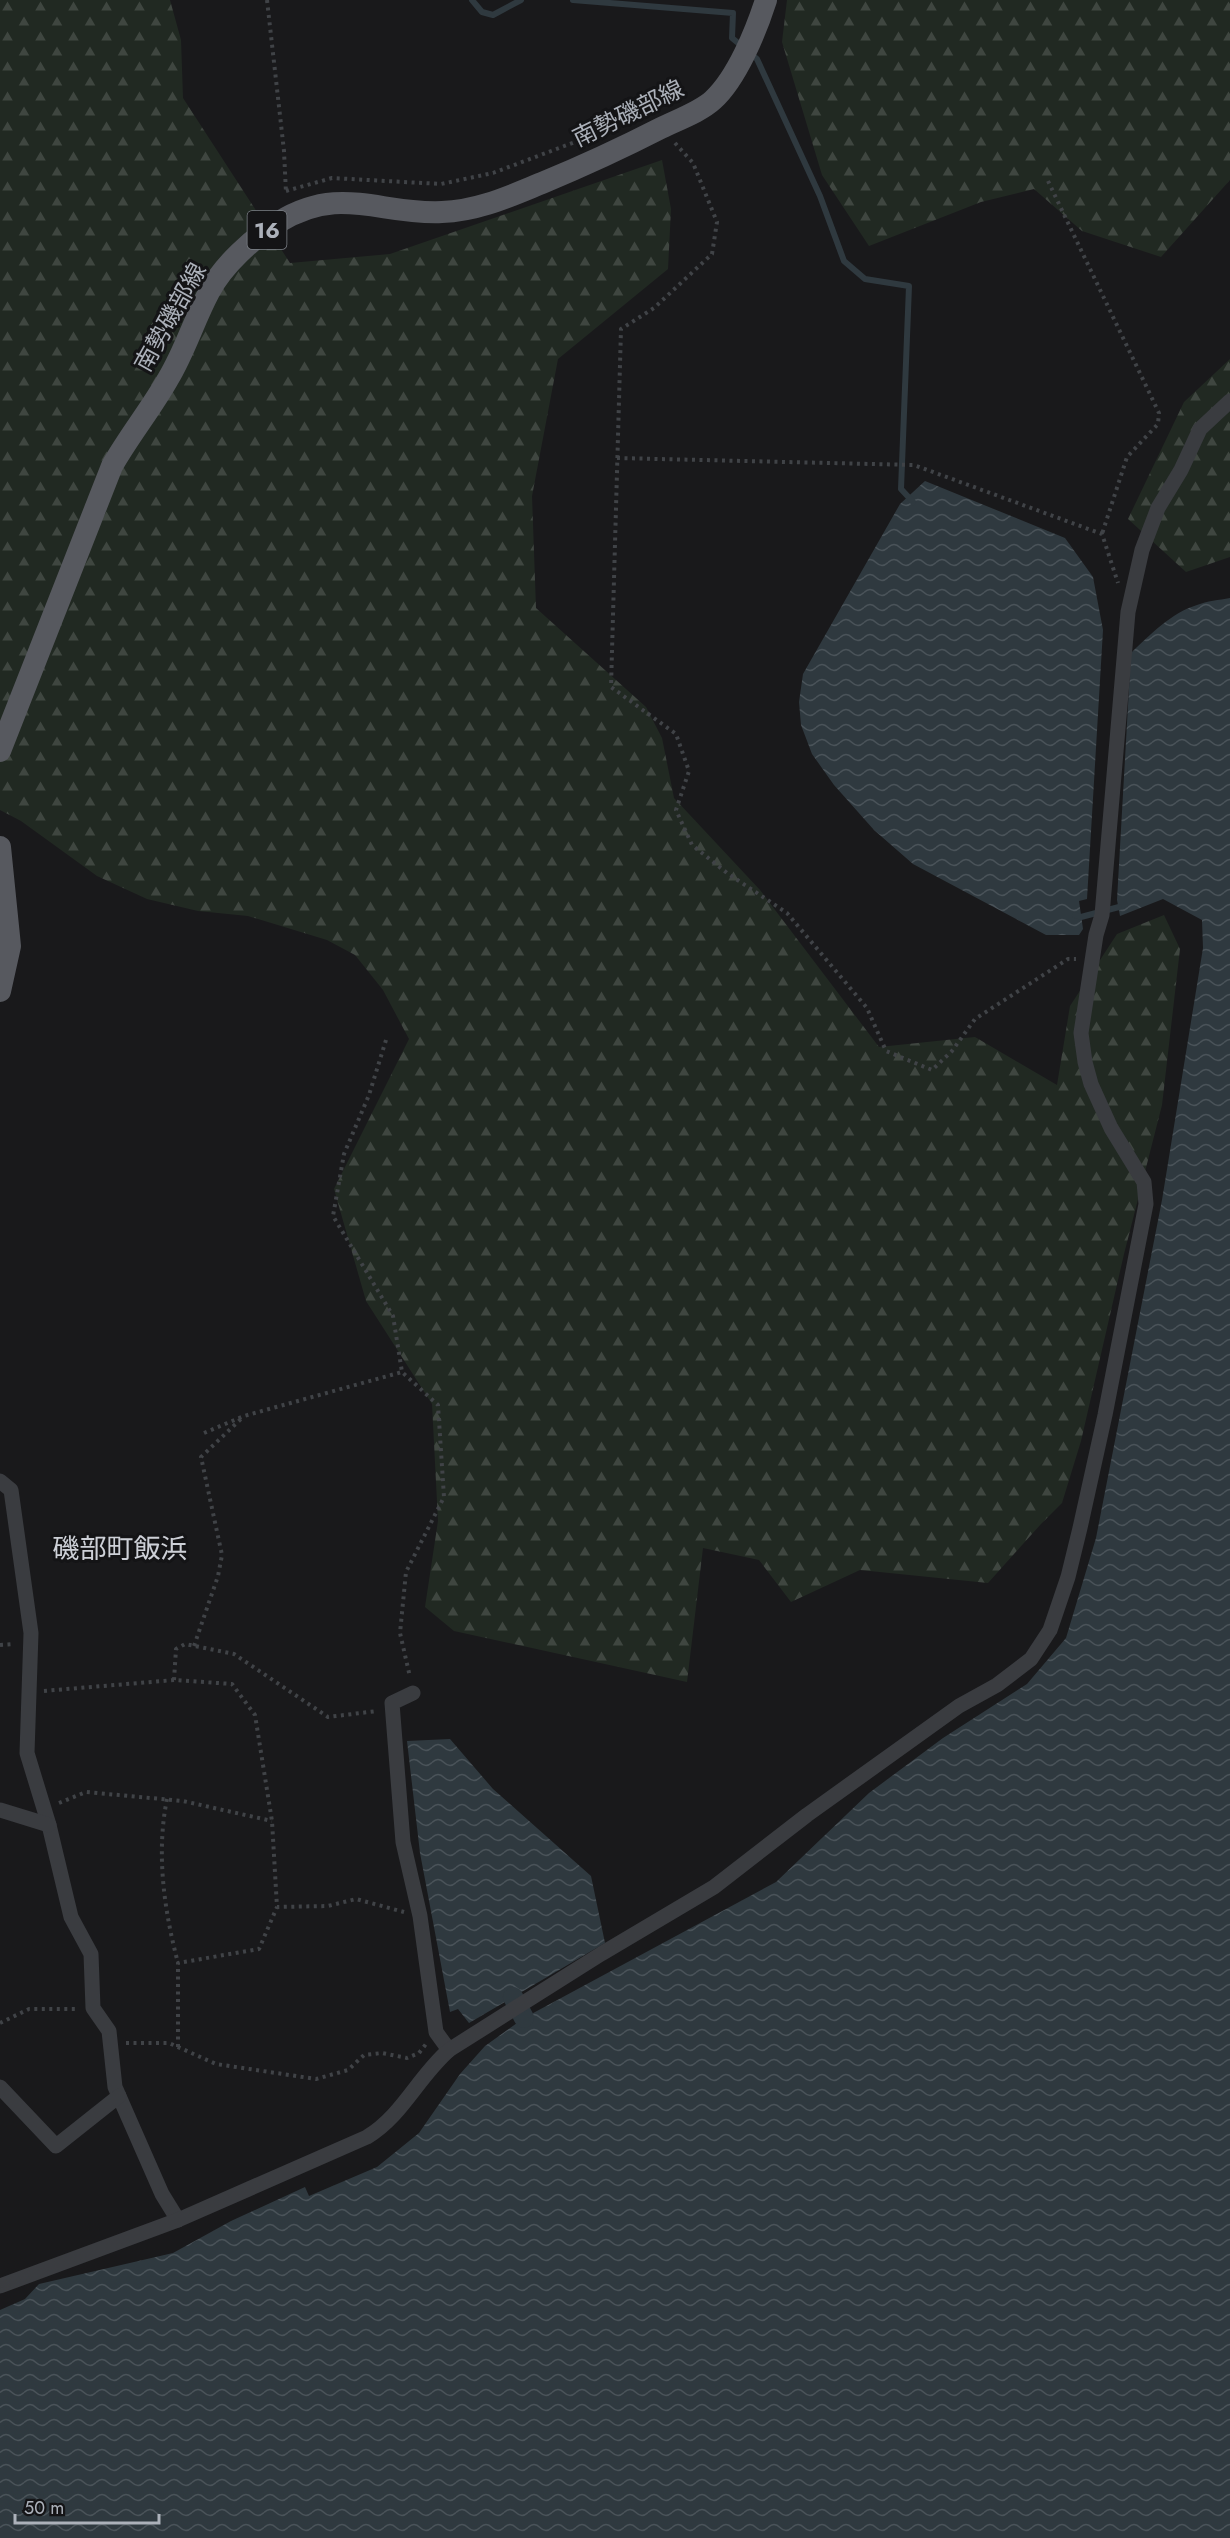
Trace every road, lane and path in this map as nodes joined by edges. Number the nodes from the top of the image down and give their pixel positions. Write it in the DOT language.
graph roads {
  1 [pos="267,0"];
  2 [pos="766,0"];
  3 [pos="661,128"];
  4 [pos="609,129"];
  5 [pos="1048,181"];
  6 [pos="286,191"];
  7 [pos="287,218"];
  8 [pos="1230,401"];
  9 [pos="617,458"];
  10 [pos="1102,534"];
  11 [pos="1131,599"];
  12 [pos="0,751"];
  13 [pos="0,847"];
  14 [pos="1092,958"];
  15 [pos="0,991"];
  16 [pos="386,1040"];
  17 [pos="402,1372"];
  18 [pos="244,1416"];
  19 [pos="204,1433"];
  20 [pos="0,1481"];
  21 [pos="194,1646"];
  22 [pos="174,1680"];
  23 [pos="31,1692"];
  24 [pos="413,1693"];
  25 [pos="392,1703"];
  26 [pos="167,1799"];
  27 [pos="44,1809"];
  28 [pos="0,1810"];
  29 [pos="272,1821"];
  30 [pos="49,1825"];
  31 [pos="277,1907"];
  32 [pos="420,1916"];
  33 [pos="178,1963"];
  34 [pos="93,2008"];
  35 [pos="0,2022"];
  36 [pos="436,2032"];
  37 [pos="110,2042"];
  38 [pos="178,2047"];
  39 [pos="449,2050"];
  40 [pos="0,2087"];
  41 [pos="119,2096"];
  42 [pos="178,2220"];
  43 [pos="0,2286"];
  1 -- 6 [label="path"];
  2 -- 3 [label="main road, 南勢磯部線 / 16"];
  3 -- 7 [label="main road, 南勢磯部線 / 16"];
  3 -- 9 [label="path"];
  4 -- 6 [label="path"];
  5 -- 10 [label="path"];
  6 -- 7 [label="path"];
  7 -- 12 [label="main road, 南勢磯部線 / 16"];
  8 -- 11 [label="street"];
  9 -- 10 [label="path"];
  9 -- 14 [label="path"];
  10 -- 11 [label="path"];
  11 -- 14 [label="street"];
  13 -- 15 [label="main road"];
  14 -- 39 [label="street"];
  16 -- 17 [label="path"];
  17 -- 18 [label="path"];
  17 -- 24 [label="path"];
  18 -- 19 [label="path"];
  18 -- 21 [label="path"];
  20 -- 23 [label="street"];
  21 -- 22 [label="path"];
  21 -- 25 [label="path"];
  22 -- 23 [label="path"];
  22 -- 29 [label="path"];
  23 -- 27 [label="street"];
  24 -- 25 [label="street"];
  25 -- 32 [label="street"];
  26 -- 27 [label="path"];
  26 -- 29 [label="path"];
  26 -- 33 [label="path"];
  27 -- 30 [label="street"];
  28 -- 30 [label="street"];
  29 -- 31 [label="path"];
  30 -- 34 [label="street"];
  31 -- 32 [label="path"];
  31 -- 33 [label="path"];
  32 -- 36 [label="street"];
  33 -- 38 [label="path"];
  34 -- 35 [label="path"];
  34 -- 37 [label="street"];
  36 -- 38 [label="path"];
  36 -- 39 [label="street"];
  37 -- 38 [label="path"];
  37 -- 41 [label="street"];
  39 -- 42 [label="street"];
  40 -- 41 [label="street"];
  41 -- 42 [label="street"];
  42 -- 43 [label="street"];
}
